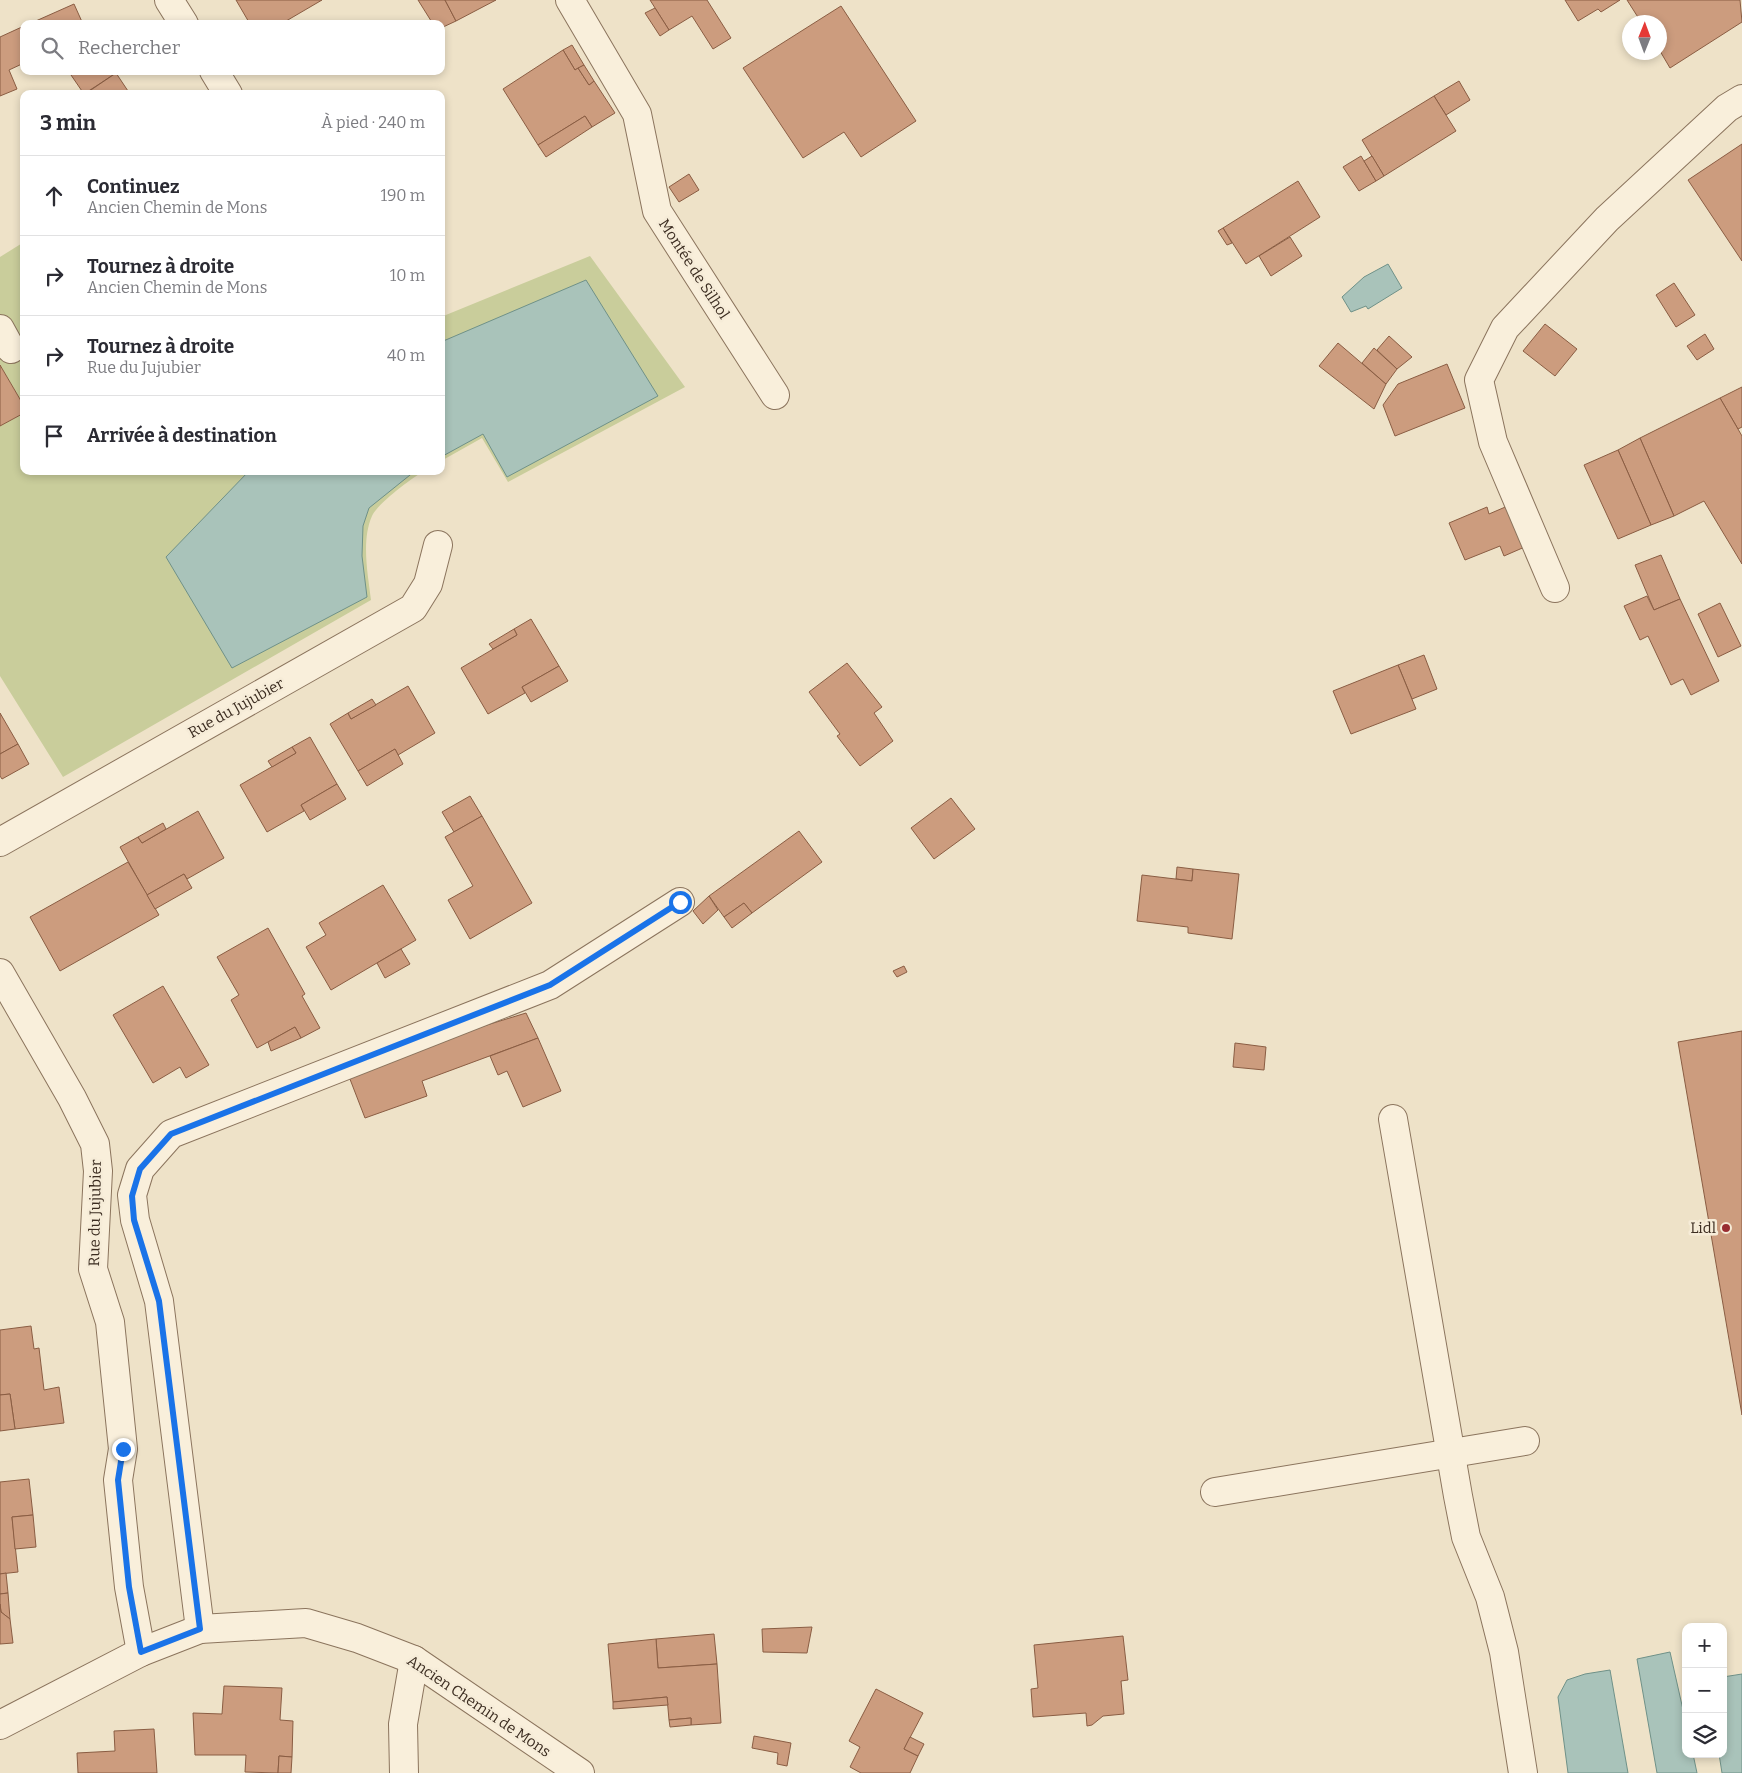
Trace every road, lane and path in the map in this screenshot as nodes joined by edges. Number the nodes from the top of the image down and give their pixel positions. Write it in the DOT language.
graph roads {
  1 [pos="169,0"];
  2 [pos="570,0"];
  3 [pos="182,20"];
  4 [pos="216,75"];
  5 [pos="226,90"];
  6 [pos="1742,99"];
  7 [pos="775,395"];
  8 [pos="438,545"];
  9 [pos="1555,588"];
  10 [pos="0,842"];
  11 [pos="680,902"];
  12 [pos="0,974"];
  13 [pos="1393,1119"];
  14 [pos="1525,1441"];
  15 [pos="1450,1454"];
  16 [pos="1215,1492"];
  17 [pos="200,1629"];
  18 [pos="141,1652"];
  19 [pos="414,1660"];
  20 [pos="0,1726"];
  21 [pos="404,1773"];
  22 [pos="580,1773"];
  23 [pos="1523,1773"];
  1 -- 3 [label="street"];
  2 -- 7 [label="street, Montée de Silhol"];
  4 -- 5 [label="street"];
  6 -- 9 [label="street"];
  8 -- 10 [label="street, Rue du Jujubier"];
  11 -- 17 [label="street"];
  12 -- 18 [label="street, Rue du Jujubier"];
  13 -- 15 [label="street"];
  14 -- 15 [label="street"];
  15 -- 16 [label="street"];
  15 -- 23 [label="street"];
  17 -- 18 [label="street, Ancien Chemin de Mons"];
  17 -- 19 [label="street, Ancien Chemin de Mons"];
  18 -- 20 [label="street, Ancien Chemin de Mons"];
  19 -- 21 [label="street"];
  19 -- 22 [label="street, Ancien Chemin de Mons"];
}
